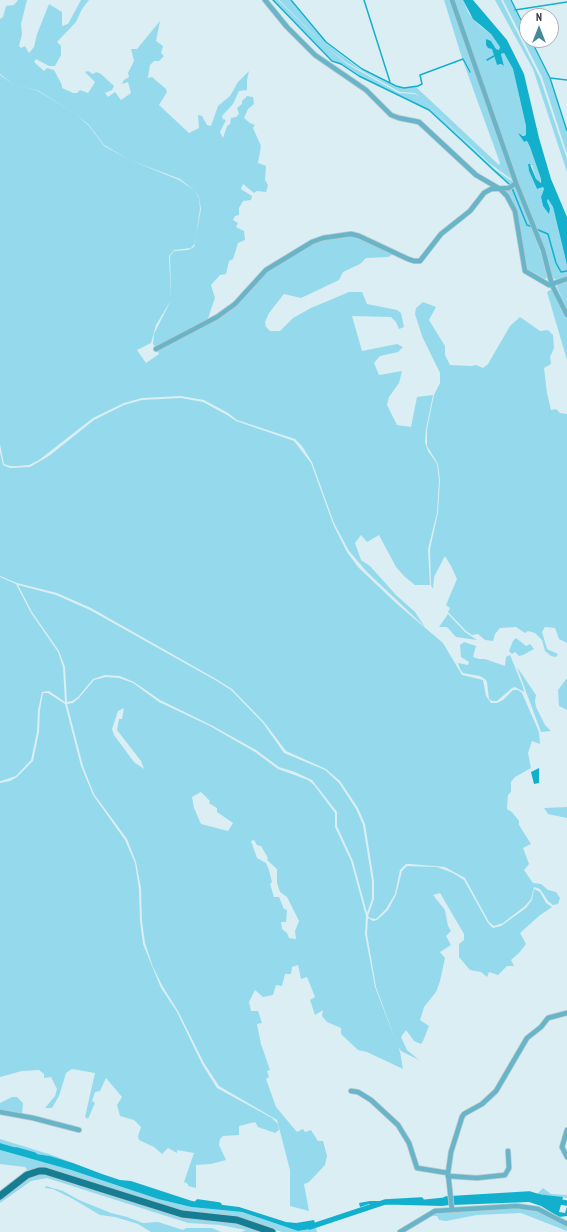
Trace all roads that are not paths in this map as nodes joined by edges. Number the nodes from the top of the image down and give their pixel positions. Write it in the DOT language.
graph roads {
  1 [pos="265,0"];
  2 [pos="452,0"];
  3 [pos="516,183"];
  4 [pos="500,189"];
  5 [pos="567,279"];
  6 [pos="552,285"];
  7 [pos="567,315"];
  8 [pos="156,349"];
  9 [pos="567,1013"];
  10 [pos="351,1091"];
  11 [pos="0,1112"];
  12 [pos="79,1130"];
  13 [pos="567,1130"];
  14 [pos="508,1150"];
  15 [pos="567,1157"];
  16 [pos="448,1175"];
  17 [pos="0,1196"];
  18 [pos="452,1208"];
  19 [pos="567,1224"];
  20 [pos="272,1232"];
  21 [pos="400,1232"];
  1 -- 4 [label="street"];
  2 -- 3 [label="street"];
  3 -- 4 [label="street"];
  3 -- 6 [label="street"];
  4 -- 6 [label="street"];
  4 -- 8 [label="street"];
  5 -- 6 [label="street"];
  6 -- 7 [label="street"];
  9 -- 16 [label="street"];
  10 -- 16 [label="street"];
  11 -- 12 [label="street"];
  13 -- 15 [label="street"];
  14 -- 16 [label="street"];
  16 -- 18 [label="street"];
  17 -- 20 [label="main road"];
  18 -- 19 [label="street"];
  18 -- 21 [label="street"];
}
